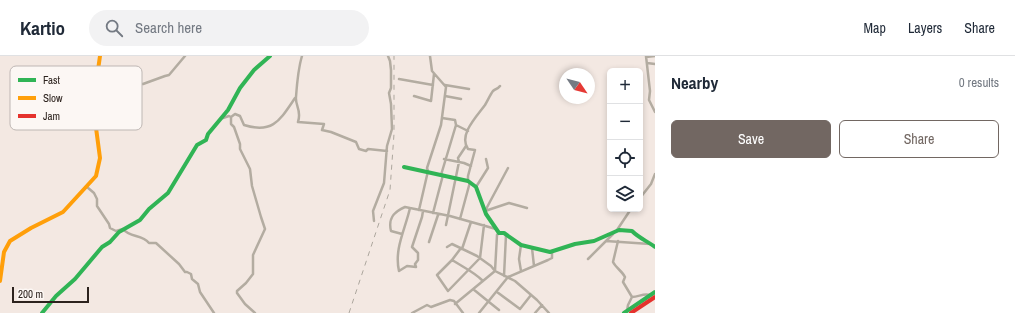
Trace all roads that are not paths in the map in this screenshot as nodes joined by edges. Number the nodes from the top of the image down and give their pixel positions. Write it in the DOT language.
graph roads {
  1 [pos="100,56"];
  2 [pos="181,56"];
  3 [pos="185,56"];
  4 [pos="270,56"];
  5 [pos="302,56"];
  6 [pos="388,56"];
  7 [pos="430,56"];
  8 [pos="655,56"];
  9 [pos="646,57"];
  10 [pos="179,62"];
  11 [pos="647,63"];
  12 [pos="655,64"];
  13 [pos="98,66"];
  14 [pos="434,74"];
  15 [pos="400,79"];
  16 [pos="142,84"];
  17 [pos="433,85"];
  18 [pos="445,85"];
  19 [pos="500,86"];
  20 [pos="469,90"];
  21 [pos="414,96"];
  22 [pos="445,96"];
  23 [pos="295,98"];
  24 [pos="460,99"];
  25 [pos="229,107"];
  26 [pos="655,112"];
  27 [pos="230,116"];
  28 [pos="442,118"];
  29 [pos="221,120"];
  30 [pos="456,125"];
  31 [pos="96,130"];
  32 [pos="468,131"];
  33 [pos="466,146"];
  34 [pos="387,151"];
  35 [pos="444,159"];
  36 [pos="486,159"];
  37 [pos="459,162"];
  38 [pos="471,166"];
  39 [pos="404,167"];
  40 [pos="508,168"];
  41 [pos="428,172"];
  42 [pos="655,174"];
  43 [pos="442,175"];
  44 [pos="456,178"];
  45 [pos="469,181"];
  46 [pos="87,187"];
  47 [pos="476,187"];
  48 [pos="643,194"];
  49 [pos="410,208"];
  50 [pos="527,208"];
  51 [pos="419,210"];
  52 [pos="423,211"];
  53 [pos="485,211"];
  54 [pos="629,212"];
  55 [pos="433,214"];
  56 [pos="438,215"];
  57 [pos="447,216"];
  58 [pos="460,220"];
  59 [pos="374,221"];
  60 [pos="471,222"];
  61 [pos="446,225"];
  62 [pos="484,225"];
  63 [pos="123,229"];
  64 [pos="497,231"];
  65 [pos="615,232"];
  66 [pos="402,234"];
  67 [pos="506,235"];
  68 [pos="606,240"];
  69 [pos="618,241"];
  70 [pos="429,242"];
  71 [pos="650,244"];
  72 [pos="521,245"];
  73 [pos="447,247"];
  74 [pos="655,247"];
  75 [pos="462,248"];
  76 [pos="532,248"];
  77 [pos="552,251"];
  78 [pos="480,258"];
  79 [pos="588,259"];
  80 [pos="452,260"];
  81 [pos="534,266"];
  82 [pos="469,270"];
  83 [pos="495,271"];
  84 [pos="521,271"];
  85 [pos="504,276"];
  86 [pos="508,277"];
  87 [pos="0,281"];
  88 [pos="483,281"];
  89 [pos="473,289"];
  90 [pos="497,292"];
  91 [pos="655,292"];
  92 [pos="531,295"];
  93 [pos="653,296"];
  94 [pos="632,297"];
  95 [pos="489,302"];
  96 [pos="455,304"];
  97 [pos="542,305"];
  98 [pos="499,310"];
  99 [pos="627,312"];
  100 [pos="42,313"];
  101 [pos="214,313"];
  102 [pos="255,313"];
  103 [pos="412,313"];
  104 [pos="464,313"];
  105 [pos="479,313"];
  106 [pos="535,313"];
  107 [pos="549,313"];
  1 -- 13 [label="main road"];
  2 -- 10 [label="street"];
  3 -- 10 [label="street"];
  4 -- 25 [label="main road"];
  5 -- 23 [label="street"];
  6 -- 34 [label="street"];
  7 -- 14 [label="street"];
  8 -- 9 [label="street"];
  9 -- 11 [label="street"];
  10 -- 16 [label="street"];
  11 -- 12 [label="street"];
  11 -- 26 [label="street"];
  14 -- 17 [label="street"];
  14 -- 18 [label="street"];
  15 -- 17 [label="street"];
  17 -- 21 [label="street"];
  18 -- 20 [label="street"];
  18 -- 22 [label="street"];
  19 -- 32 [label="street"];
  22 -- 24 [label="street"];
  22 -- 28 [label="street"];
  23 -- 27 [label="street"];
  23 -- 34 [label="street"];
  25 -- 27 [label="street"];
  25 -- 29 [label="main road"];
  27 -- 29 [label="street"];
  27 -- 102 [label="street"];
  28 -- 30 [label="street"];
  28 -- 41 [label="street"];
  29 -- 63 [label="main road"];
  30 -- 32 [label="street"];
  30 -- 35 [label="street"];
  31 -- 46 [label="main road"];
  32 -- 33 [label="street"];
  33 -- 37 [label="street"];
  33 -- 38 [label="street"];
  34 -- 59 [label="street"];
  35 -- 37 [label="street"];
  35 -- 43 [label="street"];
  36 -- 47 [label="street"];
  37 -- 38 [label="street"];
  37 -- 44 [label="street"];
  38 -- 45 [label="street"];
  39 -- 41 [label="main road"];
  40 -- 53 [label="street"];
  41 -- 43 [label="main road"];
  41 -- 51 [label="street"];
  42 -- 48 [label="street"];
  43 -- 44 [label="main road"];
  43 -- 55 [label="street"];
  44 -- 45 [label="main road"];
  44 -- 57 [label="street"];
  45 -- 47 [label="main road"];
  45 -- 58 [label="street"];
  46 -- 63 [label="street"];
  46 -- 87 [label="main road"];
  47 -- 53 [label="main road"];
  49 -- 51 [label="street"];
  49 -- 66 [label="street"];
  49 -- 66 [label="street"];
  50 -- 53 [label="street"];
  51 -- 52 [label="street"];
  52 -- 55 [label="street"];
  52 -- 66 [label="street"];
  53 -- 64 [label="main road"];
  54 -- 65 [label="street"];
  55 -- 56 [label="street"];
  56 -- 57 [label="street"];
  56 -- 70 [label="street"];
  57 -- 58 [label="street"];
  57 -- 61 [label="street"];
  58 -- 60 [label="street"];
  60 -- 62 [label="street"];
  60 -- 75 [label="street"];
  62 -- 64 [label="street"];
  62 -- 78 [label="street"];
  63 -- 100 [label="main road"];
  63 -- 101 [label="street"];
  64 -- 67 [label="main road"];
  64 -- 83 [label="street"];
  65 -- 68 [label="street"];
  65 -- 71 [label="main road"];
  65 -- 77 [label="main road"];
  67 -- 72 [label="main road"];
  67 -- 85 [label="street"];
  68 -- 69 [label="street"];
  68 -- 79 [label="street"];
  69 -- 71 [label="street"];
  69 -- 94 [label="street"];
  71 -- 74 [label="main road"];
  72 -- 76 [label="main road"];
  72 -- 84 [label="street"];
  73 -- 75 [label="street"];
  75 -- 78 [label="street"];
  75 -- 80 [label="street"];
  76 -- 77 [label="main road"];
  76 -- 81 [label="street"];
  77 -- 81 [label="street"];
  78 -- 82 [label="street"];
  78 -- 83 [label="street"];
  80 -- 82 [label="street"];
  80 -- 82 [label="street"];
  81 -- 84 [label="street"];
  82 -- 88 [label="street"];
  83 -- 85 [label="street"];
  83 -- 88 [label="street"];
  84 -- 86 [label="street"];
  85 -- 86 [label="street"];
  86 -- 90 [label="street"];
  86 -- 92 [label="street"];
  88 -- 89 [label="street"];
  89 -- 95 [label="street"];
  89 -- 96 [label="street"];
  90 -- 92 [label="street"];
  90 -- 95 [label="street"];
  91 -- 93 [label="main road"];
  92 -- 97 [label="street"];
  93 -- 94 [label="street"];
  93 -- 99 [label="main road"];
  94 -- 99 [label="street"];
  95 -- 98 [label="street"];
  95 -- 105 [label="street"];
  96 -- 103 [label="street"];
  96 -- 104 [label="street"];
  97 -- 106 [label="street"];
  97 -- 107 [label="street"];
}
